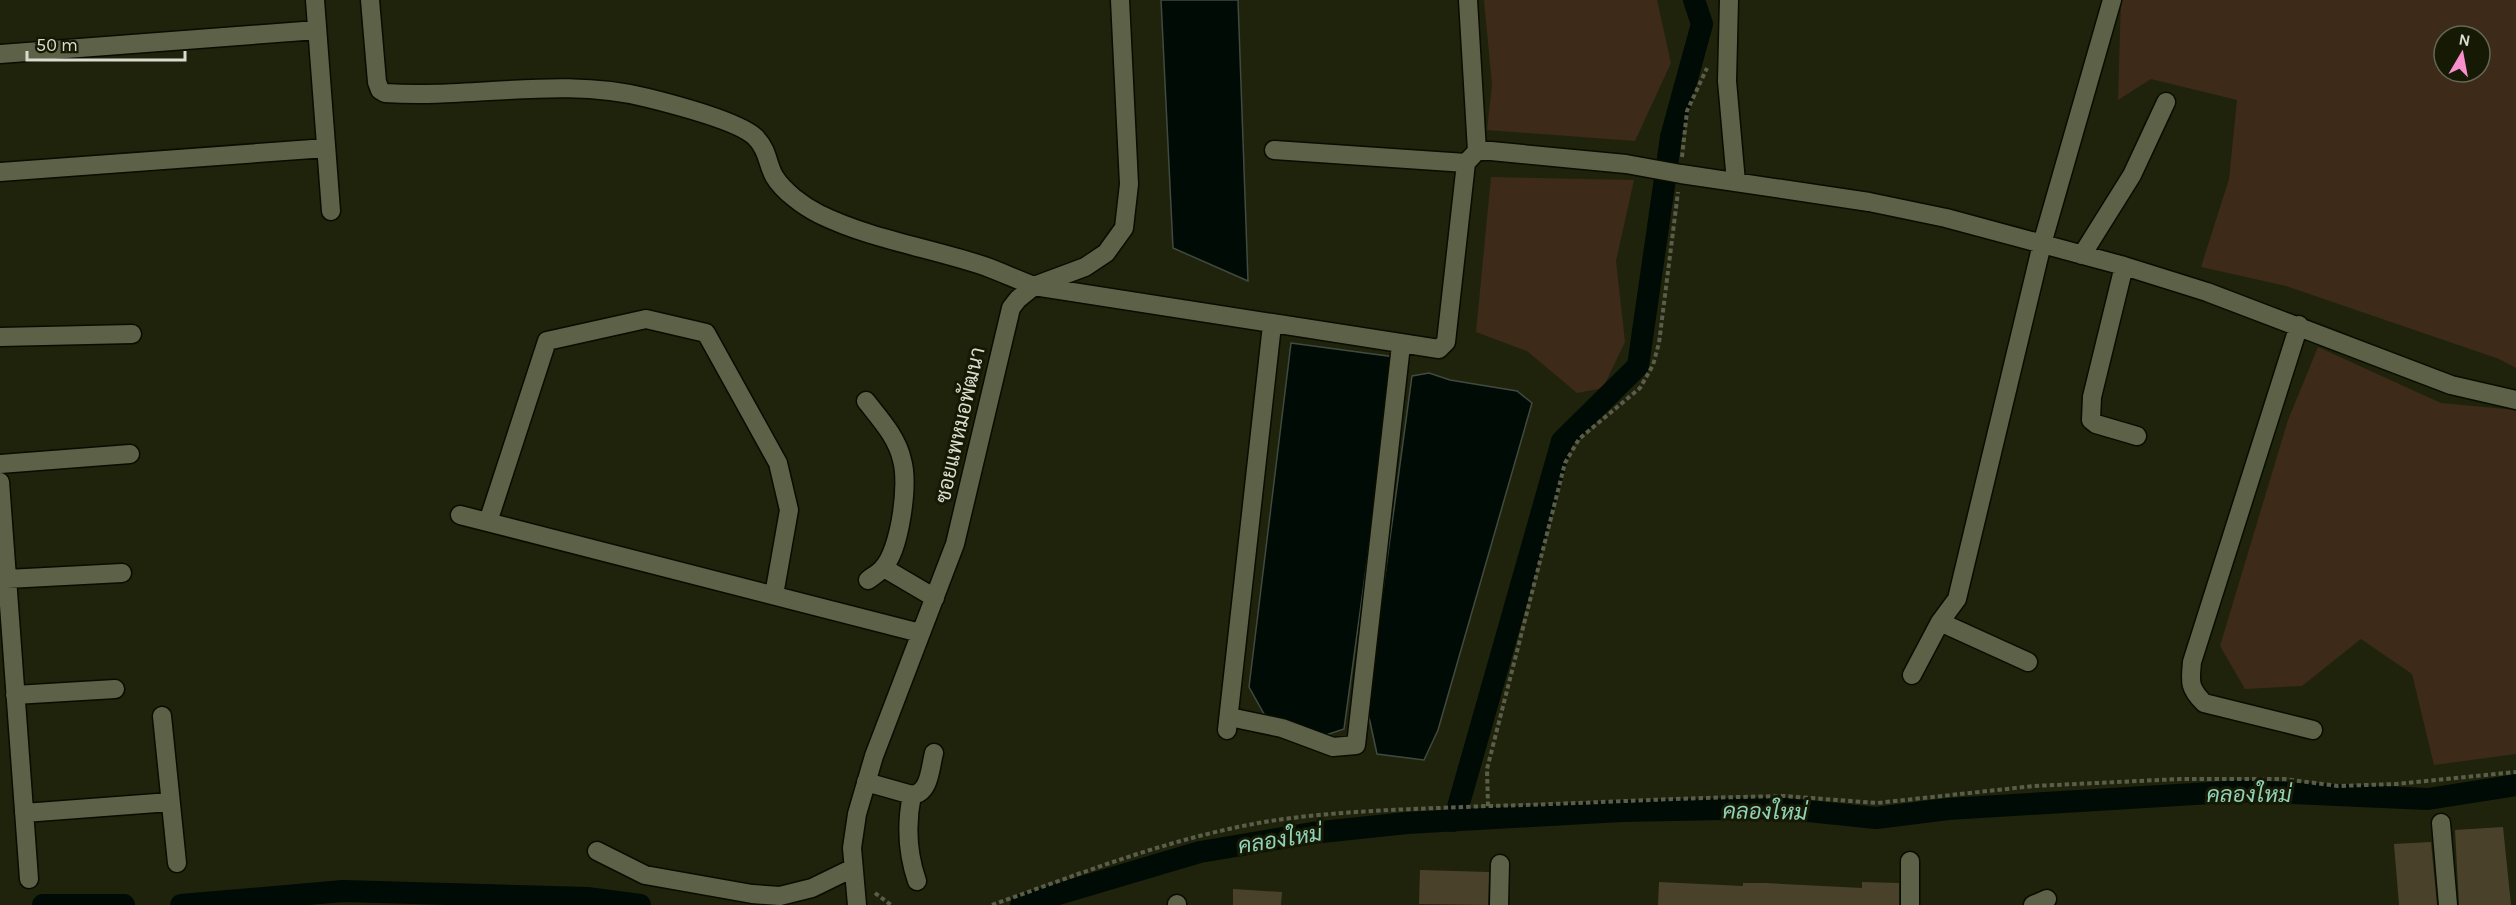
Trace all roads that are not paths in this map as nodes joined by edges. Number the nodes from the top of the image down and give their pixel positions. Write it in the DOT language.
graph roads {
  1 [pos="315,0"];
  2 [pos="370,0"];
  3 [pos="1120,0"];
  4 [pos="1468,0"];
  5 [pos="1729,0"];
  6 [pos="2112,0"];
  7 [pos="317,30"];
  8 [pos="0,54"];
  9 [pos="2166,102"];
  10 [pos="326,148"];
  11 [pos="1274,150"];
  12 [pos="1471,157"];
  13 [pos="0,172"];
  14 [pos="1736,182"];
  15 [pos="331,211"];
  16 [pos="2042,244"];
  17 [pos="2082,255"];
  18 [pos="2124,266"];
  19 [pos="1034,286"];
  20 [pos="1272,325"];
  21 [pos="2299,325"];
  22 [pos="132,334"];
  23 [pos="0,338"];
  24 [pos="1401,345"];
  25 [pos="2516,400"];
  26 [pos="866,401"];
  27 [pos="2137,436"];
  28 [pos="130,454"];
  29 [pos="0,464"];
  30 [pos="0,482"];
  31 [pos="460,515"];
  32 [pos="488,522"];
  33 [pos="884,568"];
  34 [pos="122,573"];
  35 [pos="7,579"];
  36 [pos="868,580"];
  37 [pos="936,594"];
  38 [pos="774,596"];
  39 [pos="1940,622"];
  40 [pos="920,633"];
  41 [pos="2028,662"];
  42 [pos="1912,675"];
  43 [pos="115,689"];
  44 [pos="15,695"];
  45 [pos="162,716"];
  46 [pos="2313,730"];
  47 [pos="934,753"];
  48 [pos="866,782"];
  49 [pos="912,795"];
  50 [pos="170,802"];
  51 [pos="24,813"];
  52 [pos="2441,823"];
  53 [pos="597,851"];
  54 [pos="1910,861"];
  55 [pos="177,863"];
  56 [pos="1500,864"];
  57 [pos="853,868"];
  58 [pos="29,879"];
  59 [pos="917,881"];
  60 [pos="857,905"];
  61 [pos="1498,905"];
  62 [pos="1910,905"];
  63 [pos="2448,905"];
  1 -- 7 [label="street"];
  2 -- 19 [label="street"];
  3 -- 19 [label="street, ซอยแพหมอพัฒนา"];
  4 -- 12 [label="street"];
  5 -- 14 [label="street"];
  6 -- 16 [label="street"];
  7 -- 8 [label="street"];
  7 -- 10 [label="street"];
  9 -- 17 [label="street"];
  10 -- 13 [label="street"];
  10 -- 15 [label="street"];
  11 -- 12 [label="street"];
  12 -- 14 [label="street"];
  12 -- 24 [label="street"];
  14 -- 16 [label="street"];
  16 -- 17 [label="street"];
  16 -- 39 [label="street"];
  17 -- 18 [label="street"];
  18 -- 21 [label="street"];
  18 -- 27 [label="street"];
  19 -- 20 [label="street"];
  19 -- 37 [label="street, ซอยแพหมอพัฒนา"];
  20 -- 24 [label="street"];
  20 -- 24 [label="street"];
  21 -- 25 [label="street"];
  21 -- 46 [label="street"];
  22 -- 23 [label="street"];
  26 -- 33 [label="street"];
  28 -- 29 [label="street"];
  30 -- 35 [label="street"];
  31 -- 32 [label="street"];
  32 -- 38 [label="street"];
  32 -- 38 [label="street"];
  33 -- 36 [label="street"];
  33 -- 37 [label="street"];
  34 -- 35 [label="street"];
  35 -- 44 [label="street"];
  37 -- 40 [label="street, ซอยแพหมอพัฒนา"];
  38 -- 40 [label="street"];
  39 -- 41 [label="street"];
  39 -- 42 [label="street"];
  40 -- 48 [label="street, ซอยแพหมอพัฒนา"];
  43 -- 44 [label="street"];
  44 -- 51 [label="street"];
  45 -- 50 [label="street"];
  47 -- 49 [label="street"];
  48 -- 49 [label="street"];
  48 -- 57 [label="street, ซอยแพหมอพัฒนา"];
  49 -- 59 [label="street"];
  50 -- 51 [label="street"];
  50 -- 55 [label="street"];
  51 -- 58 [label="street"];
  52 -- 63 [label="street"];
  53 -- 57 [label="street"];
  54 -- 62 [label="street"];
  56 -- 61 [label="street"];
  57 -- 60 [label="street, ซอยแพหมอพัฒนา"];
}
